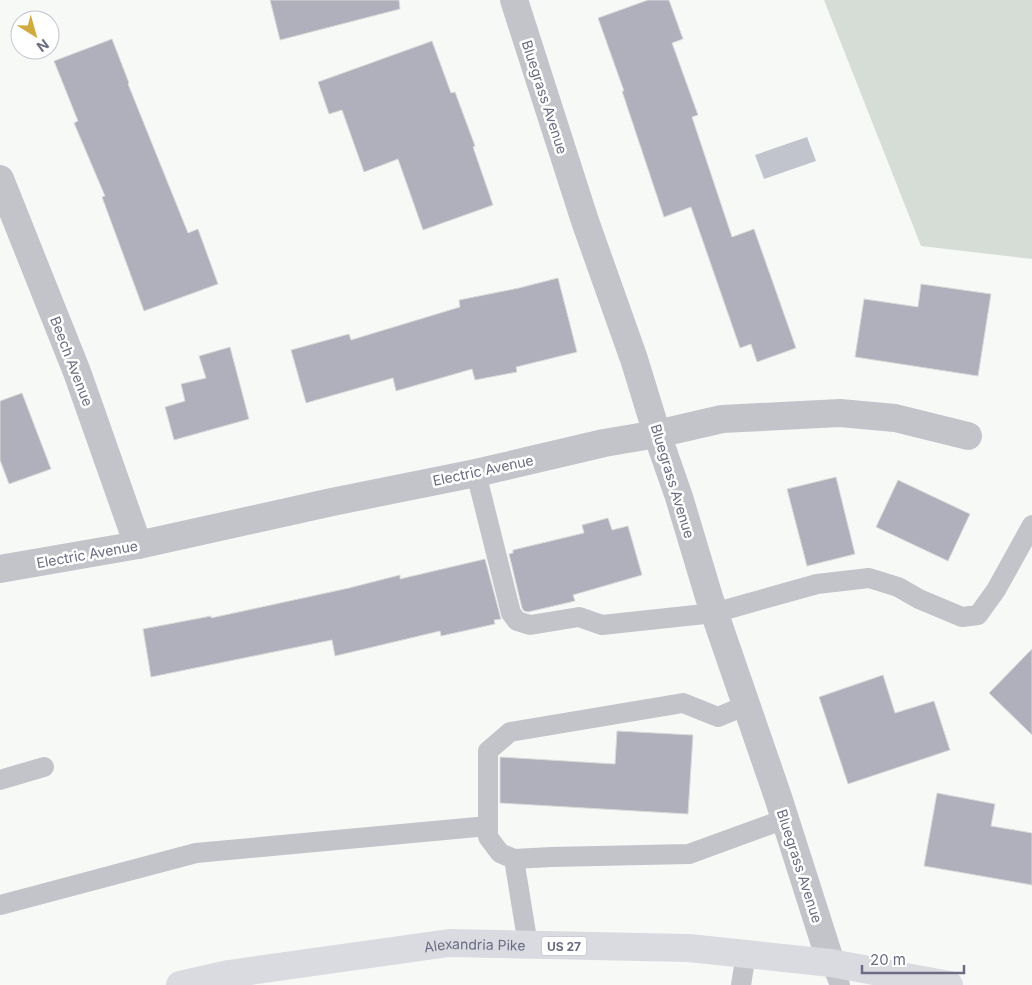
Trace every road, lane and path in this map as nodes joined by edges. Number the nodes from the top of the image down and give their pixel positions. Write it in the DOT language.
graph roads {
  1 [pos="514,0"];
  2 [pos="0,180"];
  3 [pos="657,434"];
  4 [pos="968,436"];
  5 [pos="476,472"];
  6 [pos="1032,525"];
  7 [pos="138,545"];
  8 [pos="0,569"];
  9 [pos="714,613"];
  10 [pos="747,705"];
  11 [pos="44,767"];
  12 [pos="0,780"];
  13 [pos="784,819"];
  14 [pos="488,826"];
  15 [pos="514,859"];
  16 [pos="0,905"];
  17 [pos="528,945"];
  18 [pos="746,954"];
  19 [pos="836,974"];
  20 [pos="180,985"];
  21 [pos="741,985"];
  22 [pos="949,985"];
  1 -- 3 [label="street, Bluegrass Avenue"];
  2 -- 7 [label="street, Beech Avenue"];
  3 -- 4 [label="street, Electric Avenue"];
  3 -- 5 [label="street, Electric Avenue"];
  3 -- 9 [label="street, Bluegrass Avenue"];
  5 -- 7 [label="street, Electric Avenue"];
  5 -- 9 [label="lane"];
  6 -- 9 [label="lane"];
  7 -- 8 [label="street, Electric Avenue"];
  9 -- 10 [label="street, Bluegrass Avenue"];
  10 -- 13 [label="street, Bluegrass Avenue"];
  10 -- 14 [label="lane"];
  11 -- 12 [label="lane"];
  13 -- 15 [label="lane"];
  13 -- 19 [label="street, Bluegrass Avenue"];
  14 -- 15 [label="lane"];
  14 -- 16 [label="lane"];
  15 -- 17 [label="lane"];
  17 -- 18 [label="main road, Alexandria Pike / US 27"];
  17 -- 20 [label="main road, Alexandria Pike / US 27"];
  18 -- 19 [label="main road, Alexandria Pike / US 27"];
  18 -- 21 [label="lane"];
  19 -- 22 [label="main road, Alexandria Pike / US 27"];
}
